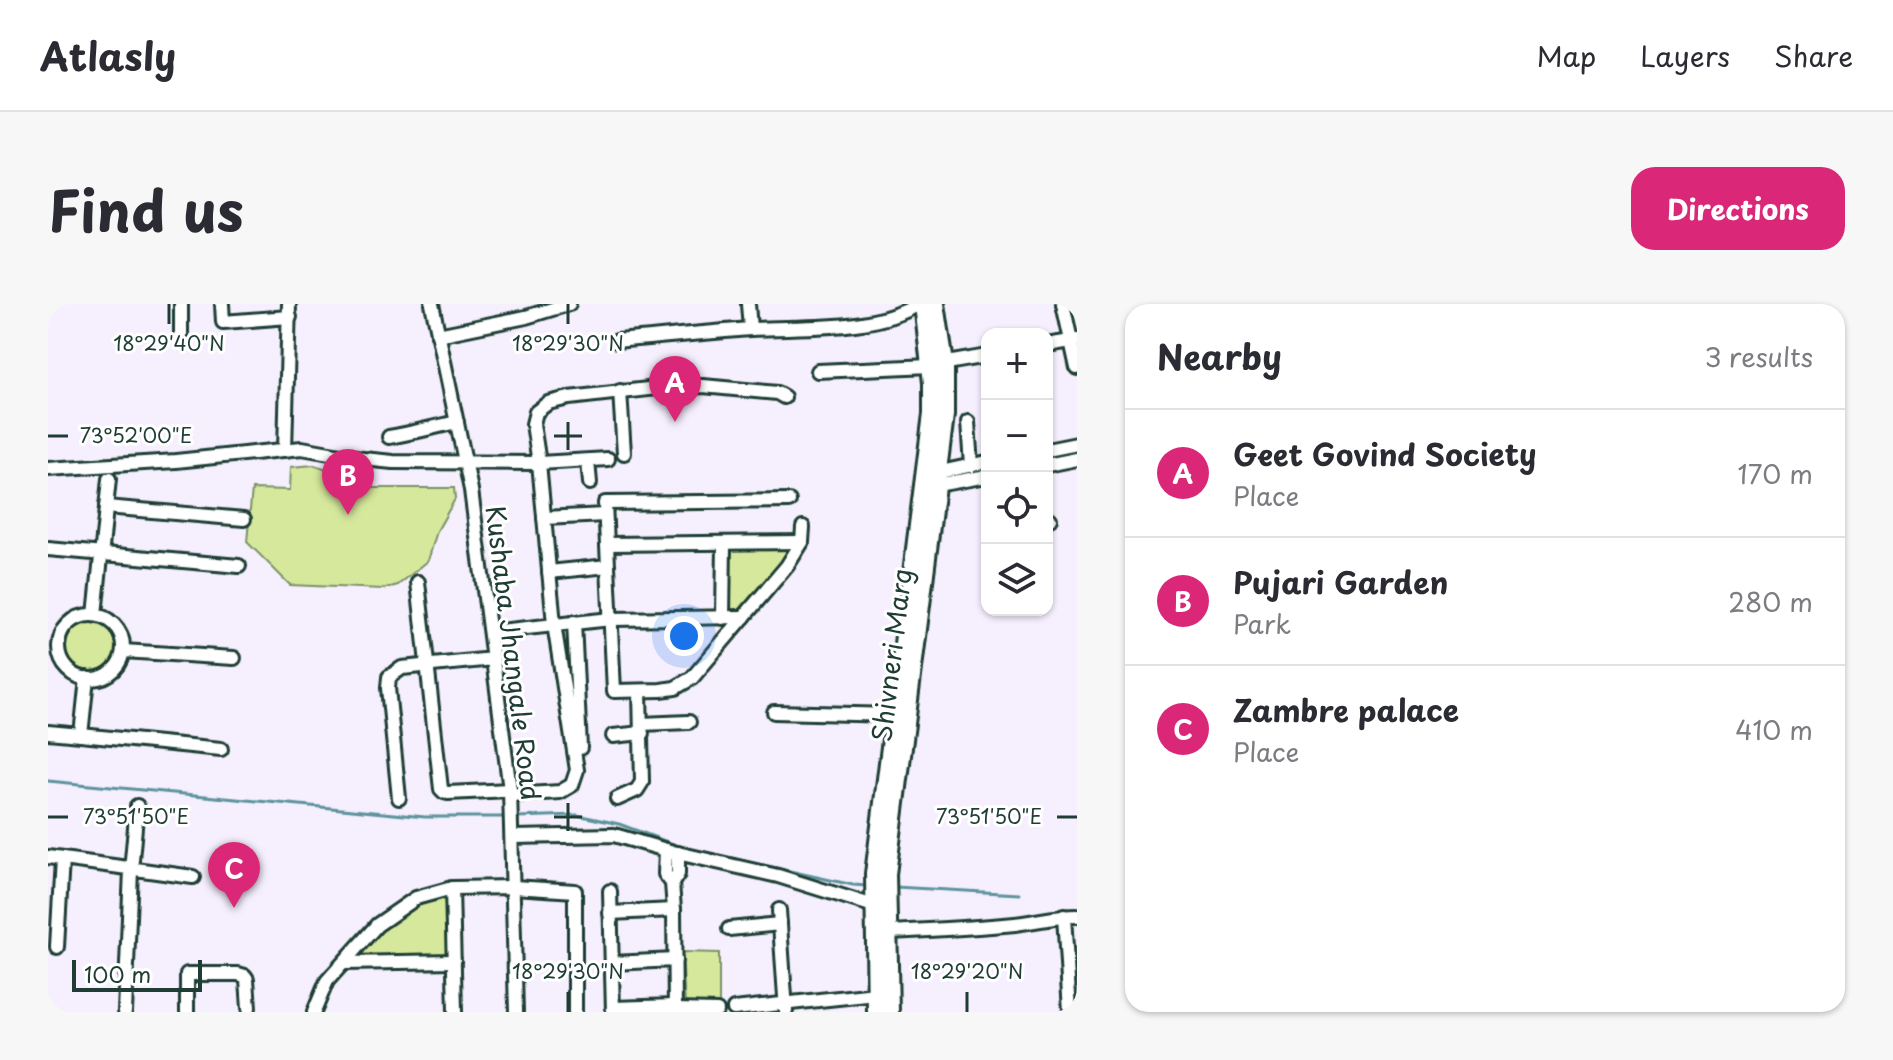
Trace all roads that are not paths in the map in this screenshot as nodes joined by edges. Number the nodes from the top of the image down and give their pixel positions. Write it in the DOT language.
graph roads {
  1 [pos="181,304"];
  2 [pos="222,304"];
  3 [pos="432,304"];
  4 [pos="569,304"];
  5 [pos="748,304"];
  6 [pos="921,304"];
  7 [pos="936,304"];
  8 [pos="1063,304"];
  9 [pos="290,310"];
  10 [pos="750,329"];
  11 [pos="438,335"];
  12 [pos="181,336"];
  13 [pos="1074,340"];
  14 [pos="617,341"];
  15 [pos="1053,344"];
  16 [pos="981,357"];
  17 [pos="938,365"];
  18 [pos="1077,368"];
  19 [pos="818,371"];
  20 [pos="620,391"];
  21 [pos="784,397"];
  22 [pos="457,422"];
  23 [pos="968,422"];
  24 [pos="389,437"];
  25 [pos="1077,444"];
  26 [pos="1053,449"];
  27 [pos="285,450"];
  28 [pos="624,453"];
  29 [pos="608,459"];
  30 [pos="1077,459"];
  31 [pos="588,461"];
  32 [pos="539,463"];
  33 [pos="466,464"];
  34 [pos="981,464"];
  35 [pos="1053,464"];
  36 [pos="971,466"];
  37 [pos="48,469"];
  38 [pos="109,479"];
  39 [pos="930,480"];
  40 [pos="981,480"];
  41 [pos="590,483"];
  42 [pos="789,501"];
  43 [pos="106,507"];
  44 [pos="605,515"];
  45 [pos="544,518"];
  46 [pos="244,519"];
  47 [pos="803,527"];
  48 [pos="802,542"];
  49 [pos="724,543"];
  50 [pos="607,544"];
  51 [pos="48,549"];
  52 [pos="101,554"];
  53 [pos="239,566"];
  54 [pos="608,566"];
  55 [pos="549,572"];
  56 [pos="418,582"];
  57 [pos="95,615"];
  58 [pos="744,617"];
  59 [pos="723,618"];
  60 [pos="611,619"];
  61 [pos="574,622"];
  62 [pos="554,624"];
  63 [pos="490,632"];
  64 [pos="54,642"];
  65 [pos="123,651"];
  66 [pos="234,658"];
  67 [pos="493,659"];
  68 [pos="427,665"];
  69 [pos="87,678"];
  70 [pos="640,691"];
  71 [pos="774,712"];
  72 [pos="894,715"];
  73 [pos="689,722"];
  74 [pos="641,728"];
  75 [pos="48,732"];
  76 [pos="81,735"];
  77 [pos="613,736"];
  78 [pos="580,748"];
  79 [pos="221,749"];
  80 [pos="511,796"];
  81 [pos="399,798"];
  82 [pos="617,799"];
  83 [pos="137,806"];
  84 [pos="513,833"];
  85 [pos="672,852"];
  86 [pos="48,857"];
  87 [pos="62,859"];
  88 [pos="131,870"];
  89 [pos="881,874"];
  90 [pos="193,877"];
  91 [pos="514,887"];
  92 [pos="452,888"];
  93 [pos="610,891"];
  94 [pos="879,900"];
  95 [pos="674,910"];
  96 [pos="610,913"];
  97 [pos="1071,916"];
  98 [pos="729,929"];
  99 [pos="889,932"];
  100 [pos="57,947"];
  101 [pos="675,960"];
  102 [pos="454,961"];
  103 [pos="344,963"];
  104 [pos="612,963"];
  105 [pos="1073,980"];
  106 [pos="876,994"];
  107 [pos="249,1008"];
  108 [pos="786,1008"];
  109 [pos="675,1009"];
  110 [pos="734,1009"];
  111 [pos="613,1010"];
  112 [pos="717,1011"];
  113 [pos="125,1012"];
  114 [pos="187,1012"];
  115 [pos="314,1012"];
  116 [pos="455,1012"];
  117 [pos="516,1012"];
  118 [pos="575,1012"];
  119 [pos="876,1012"];
  120 [pos="890,1012"];
  121 [pos="1070,1012"];
  1 -- 12 [label="street"];
  2 -- 9 [label="street"];
  3 -- 11 [label="street, Kushaba Jhangale Road"];
  4 -- 11 [label="street"];
  5 -- 10 [label="street"];
  6 -- 10 [label="street"];
  6 -- 17 [label="main road, Shivneri Marg"];
  7 -- 17 [label="main road, Shivneri Marg"];
  8 -- 13 [label="street"];
  9 -- 27 [label="street"];
  10 -- 14 [label="street"];
  11 -- 22 [label="street, Kushaba Jhangale Road"];
  13 -- 15 [label="street"];
  13 -- 18 [label="street"];
  16 -- 17 [label="street"];
  17 -- 19 [label="street"];
  17 -- 39 [label="main road, Shivneri Marg"];
  20 -- 21 [label="street"];
  20 -- 28 [label="street"];
  20 -- 32 [label="street"];
  22 -- 24 [label="street"];
  22 -- 33 [label="street, Kushaba Jhangale Road"];
  23 -- 36 [label="street"];
  25 -- 26 [label="street"];
  27 -- 33 [label="street"];
  27 -- 37 [label="street"];
  29 -- 31 [label="street"];
  30 -- 35 [label="street"];
  31 -- 32 [label="street"];
  31 -- 41 [label="street"];
  32 -- 33 [label="street"];
  32 -- 45 [label="street"];
  33 -- 63 [label="street, Kushaba Jhangale Road"];
  34 -- 36 [label="street"];
  36 -- 39 [label="street"];
  38 -- 43 [label="street"];
  39 -- 40 [label="street"];
  39 -- 72 [label="main road, Shivneri Marg"];
  39 -- 89 [label="main road, Shivneri Marg"];
  42 -- 44 [label="street"];
  43 -- 46 [label="street"];
  43 -- 52 [label="street"];
  44 -- 45 [label="street"];
  44 -- 50 [label="street"];
  45 -- 55 [label="street"];
  47 -- 48 [label="street"];
  48 -- 49 [label="street"];
  48 -- 58 [label="street"];
  49 -- 50 [label="street"];
  49 -- 59 [label="street"];
  50 -- 54 [label="street"];
  51 -- 52 [label="street"];
  52 -- 53 [label="street"];
  52 -- 57 [label="street"];
  54 -- 55 [label="street"];
  54 -- 60 [label="street"];
  55 -- 62 [label="street"];
  56 -- 68 [label="street"];
  57 -- 64 [label="street"];
  57 -- 65 [label="street"];
  58 -- 59 [label="street"];
  58 -- 70 [label="street"];
  59 -- 60 [label="street"];
  60 -- 61 [label="street"];
  60 -- 70 [label="street"];
  61 -- 62 [label="street"];
  61 -- 78 [label="street"];
  62 -- 63 [label="street"];
  62 -- 80 [label="street"];
  63 -- 67 [label="street, Kushaba Jhangale Road"];
  64 -- 69 [label="street"];
  65 -- 66 [label="street"];
  65 -- 69 [label="street"];
  67 -- 68 [label="street"];
  67 -- 80 [label="street, Kushaba Jhangale Road"];
  68 -- 80 [label="street"];
  68 -- 81 [label="street"];
  69 -- 76 [label="street"];
  70 -- 74 [label="street"];
  71 -- 72 [label="street"];
  72 -- 89 [label="main road, Shivneri Marg"];
  73 -- 74 [label="street"];
  74 -- 77 [label="street"];
  74 -- 82 [label="street"];
  75 -- 76 [label="street"];
  76 -- 79 [label="street"];
  80 -- 84 [label="street, Kushaba Jhangale Road"];
  83 -- 88 [label="street"];
  84 -- 85 [label="street"];
  84 -- 91 [label="street, Kushaba Jhangale Road"];
  85 -- 94 [label="street"];
  85 -- 95 [label="street"];
  86 -- 87 [label="street"];
  87 -- 88 [label="street"];
  87 -- 100 [label="street"];
  88 -- 90 [label="street"];
  88 -- 113 [label="street"];
  89 -- 94 [label="main road, Shivneri Marg"];
  91 -- 92 [label="street"];
  91 -- 117 [label="street, Kushaba Jhangale Road"];
  91 -- 118 [label="street"];
  92 -- 102 [label="street"];
  92 -- 103 [label="street"];
  93 -- 96 [label="street"];
  94 -- 99 [label="main road, Shivneri Marg"];
  94 -- 106 [label="main road, Shivneri Marg"];
  95 -- 96 [label="street"];
  95 -- 101 [label="street"];
  96 -- 104 [label="street"];
  97 -- 99 [label="street"];
  97 -- 105 [label="street"];
  98 -- 108 [label="street"];
  99 -- 120 [label="main road, Shivneri Marg"];
  101 -- 104 [label="street"];
  101 -- 109 [label="street"];
  102 -- 103 [label="street"];
  102 -- 116 [label="street"];
  103 -- 115 [label="street"];
  104 -- 111 [label="street"];
  105 -- 121 [label="street"];
  106 -- 108 [label="street"];
  106 -- 119 [label="main road, Shivneri Marg"];
  107 -- 114 [label="street"];
  108 -- 110 [label="street"];
  109 -- 111 [label="street"];
  109 -- 112 [label="street"];
}
